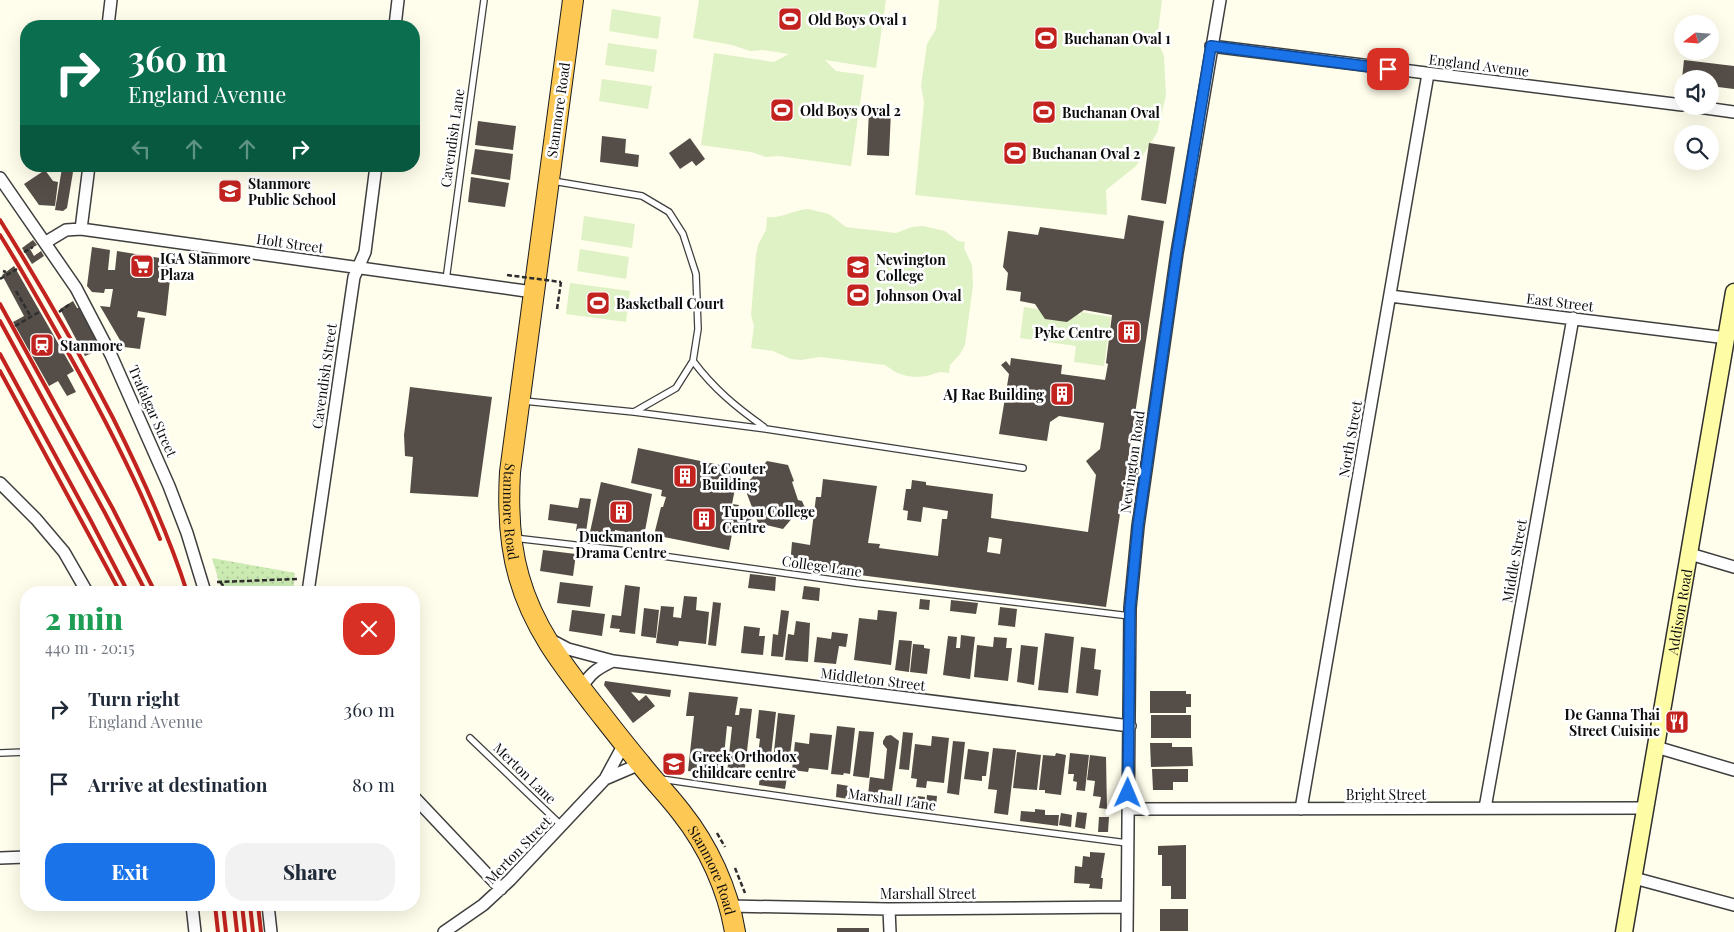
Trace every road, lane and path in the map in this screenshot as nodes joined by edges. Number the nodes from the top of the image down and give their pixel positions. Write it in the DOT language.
graph roads {
  1 [pos="111,0"];
  2 [pos="398,0"];
  3 [pos="484,0"];
  4 [pos="573,0"];
  5 [pos="1220,0"];
  6 [pos="109,20"];
  7 [pos="396,20"];
  8 [pos="1211,46"];
  9 [pos="1428,74"];
  10 [pos="1674,104"];
  11 [pos="1719,110"];
  12 [pos="1734,112"];
  13 [pos="88,172"];
  14 [pos="375,172"];
  15 [pos="0,178"];
  16 [pos="548,180"];
  17 [pos="81,229"];
  18 [pos="46,242"];
  19 [pos="35,250"];
  20 [pos="24,252"];
  21 [pos="358,268"];
  22 [pos="17,269"];
  23 [pos="507,274"];
  24 [pos="0,279"];
  25 [pos="446,280"];
  26 [pos="16,291"];
  27 [pos="533,292"];
  28 [pos="1734,292"];
  29 [pos="1390,296"];
  30 [pos="66,298"];
  31 [pos="557,309"];
  32 [pos="41,311"];
  33 [pos="59,312"];
  34 [pos="31,318"];
  35 [pos="1573,318"];
  36 [pos="15,326"];
  37 [pos="1727,338"];
  38 [pos="693,361"];
  39 [pos="519,401"];
  40 [pos="634,412"];
  41 [pos="766,429"];
  42 [pos="1023,468"];
  43 [pos="0,483"];
  44 [pos="520,538"];
  45 [pos="1690,554"];
  46 [pos="1734,567"];
  47 [pos="298,579"];
  48 [pos="84,586"];
  49 [pos="203,586"];
  50 [pos="222,586"];
  51 [pos="309,586"];
  52 [pos="1130,616"];
  53 [pos="544,637"];
  54 [pos="613,661"];
  55 [pos="581,688"];
  56 [pos="1130,726"];
  57 [pos="470,738"];
  58 [pos="624,744"];
  59 [pos="1656,747"];
  60 [pos="20,752"];
  61 [pos="0,753"];
  62 [pos="1734,770"];
  63 [pos="647,771"];
  64 [pos="605,779"];
  65 [pos="420,803"];
  66 [pos="1485,808"];
  67 [pos="1645,808"];
  68 [pos="1301,809"];
  69 [pos="1128,810"];
  70 [pos="562,826"];
  71 [pos="1127,843"];
  72 [pos="20,857"];
  73 [pos="0,858"];
  74 [pos="1634,878"];
  75 [pos="502,889"];
  76 [pos="1734,905"];
  77 [pos="729,906"];
  78 [pos="1127,906"];
  79 [pos="889,909"];
  80 [pos="193,911"];
  81 [pos="269,911"];
  82 [pos="195,932"];
  83 [pos="271,932"];
  84 [pos="444,932"];
  85 [pos="735,932"];
  86 [pos="890,932"];
  87 [pos="1127,932"];
  88 [pos="1624,932"];
  1 -- 6 [label="street"];
  2 -- 7 [label="street"];
  3 -- 25 [label="lane, Cavendish Lane"];
  4 -- 16 [label="highway, Stanmore Road"];
  5 -- 8 [label="street, Newington Road"];
  8 -- 9 [label="street, England Avenue"];
  8 -- 52 [label="street, Newington Road"];
  9 -- 10 [label="street, England Avenue"];
  9 -- 29 [label="street, North Street"];
  11 -- 12 [label="street"];
  13 -- 17 [label="street"];
  14 -- 21 [label="street, Cavendish Street"];
  15 -- 18 [label="street, Trafalgar Street"];
  16 -- 27 [label="highway, Stanmore Road"];
  16 -- 38 [label="lane"];
  17 -- 18 [label="street, Holt Street"];
  17 -- 21 [label="street, Holt Street"];
  18 -- 49 [label="street, Trafalgar Street"];
  19 -- 20 [label="path"];
  21 -- 25 [label="street, Holt Street"];
  21 -- 51 [label="street, Cavendish Street"];
  22 -- 24 [label="path"];
  23 -- 31 [label="path, bridge"];
  25 -- 27 [label="street, Holt Street"];
  26 -- 34 [label="path"];
  27 -- 39 [label="highway, Stanmore Road"];
  28 -- 37 [label="main road, Addison Road"];
  29 -- 35 [label="street, East Street"];
  29 -- 68 [label="street, North Street"];
  30 -- 33 [label="path"];
  32 -- 34 [label="path"];
  34 -- 36 [label="path"];
  35 -- 37 [label="street, East Street"];
  35 -- 66 [label="street, Middle Street"];
  37 -- 45 [label="main road, Addison Road"];
  38 -- 40 [label="lane"];
  38 -- 41 [label="lane"];
  39 -- 40 [label="lane"];
  39 -- 44 [label="highway, Stanmore Road"];
  40 -- 41 [label="lane"];
  41 -- 42 [label="lane"];
  43 -- 48 [label="street"];
  44 -- 52 [label="lane, College Lane"];
  44 -- 53 [label="highway, Stanmore Road"];
  45 -- 46 [label="street"];
  45 -- 59 [label="main road, Addison Road"];
  47 -- 50 [label="path"];
  52 -- 56 [label="street, Newington Road"];
  53 -- 54 [label="street, Middleton Street"];
  53 -- 55 [label="highway, Stanmore Road"];
  54 -- 55 [label="street"];
  54 -- 56 [label="street, Middleton Street"];
  55 -- 58 [label="highway, Stanmore Road"];
  56 -- 69 [label="street, Newington Road"];
  57 -- 70 [label="lane, Merton Lane"];
  58 -- 63 [label="highway, Stanmore Road"];
  58 -- 64 [label="street, Merton Street"];
  59 -- 62 [label="street"];
  59 -- 67 [label="main road, Addison Road"];
  60 -- 61 [label="lane"];
  63 -- 64 [label="street, Merton Street"];
  63 -- 71 [label="lane, Marshall Lane"];
  63 -- 77 [label="highway, Stanmore Road"];
  64 -- 70 [label="street, Merton Street"];
  65 -- 75 [label="street"];
  66 -- 67 [label="street, Bright Street"];
  66 -- 68 [label="street, Bright Street"];
  67 -- 74 [label="main road, Addison Road"];
  68 -- 69 [label="street, Bright Street"];
  69 -- 71 [label="street, Newington Road"];
  70 -- 75 [label="street, Merton Street"];
  71 -- 78 [label="street, Newington Road"];
  72 -- 73 [label="street"];
  74 -- 76 [label="street"];
  74 -- 88 [label="main road, Addison Road"];
  75 -- 84 [label="street, Merton Street"];
  77 -- 79 [label="street, Marshall Street"];
  77 -- 85 [label="highway, Stanmore Road"];
  78 -- 79 [label="street, Marshall Street"];
  78 -- 87 [label="street, Newington Road"];
  79 -- 86 [label="street"];
  80 -- 82 [label="street"];
  81 -- 83 [label="street"];
}
